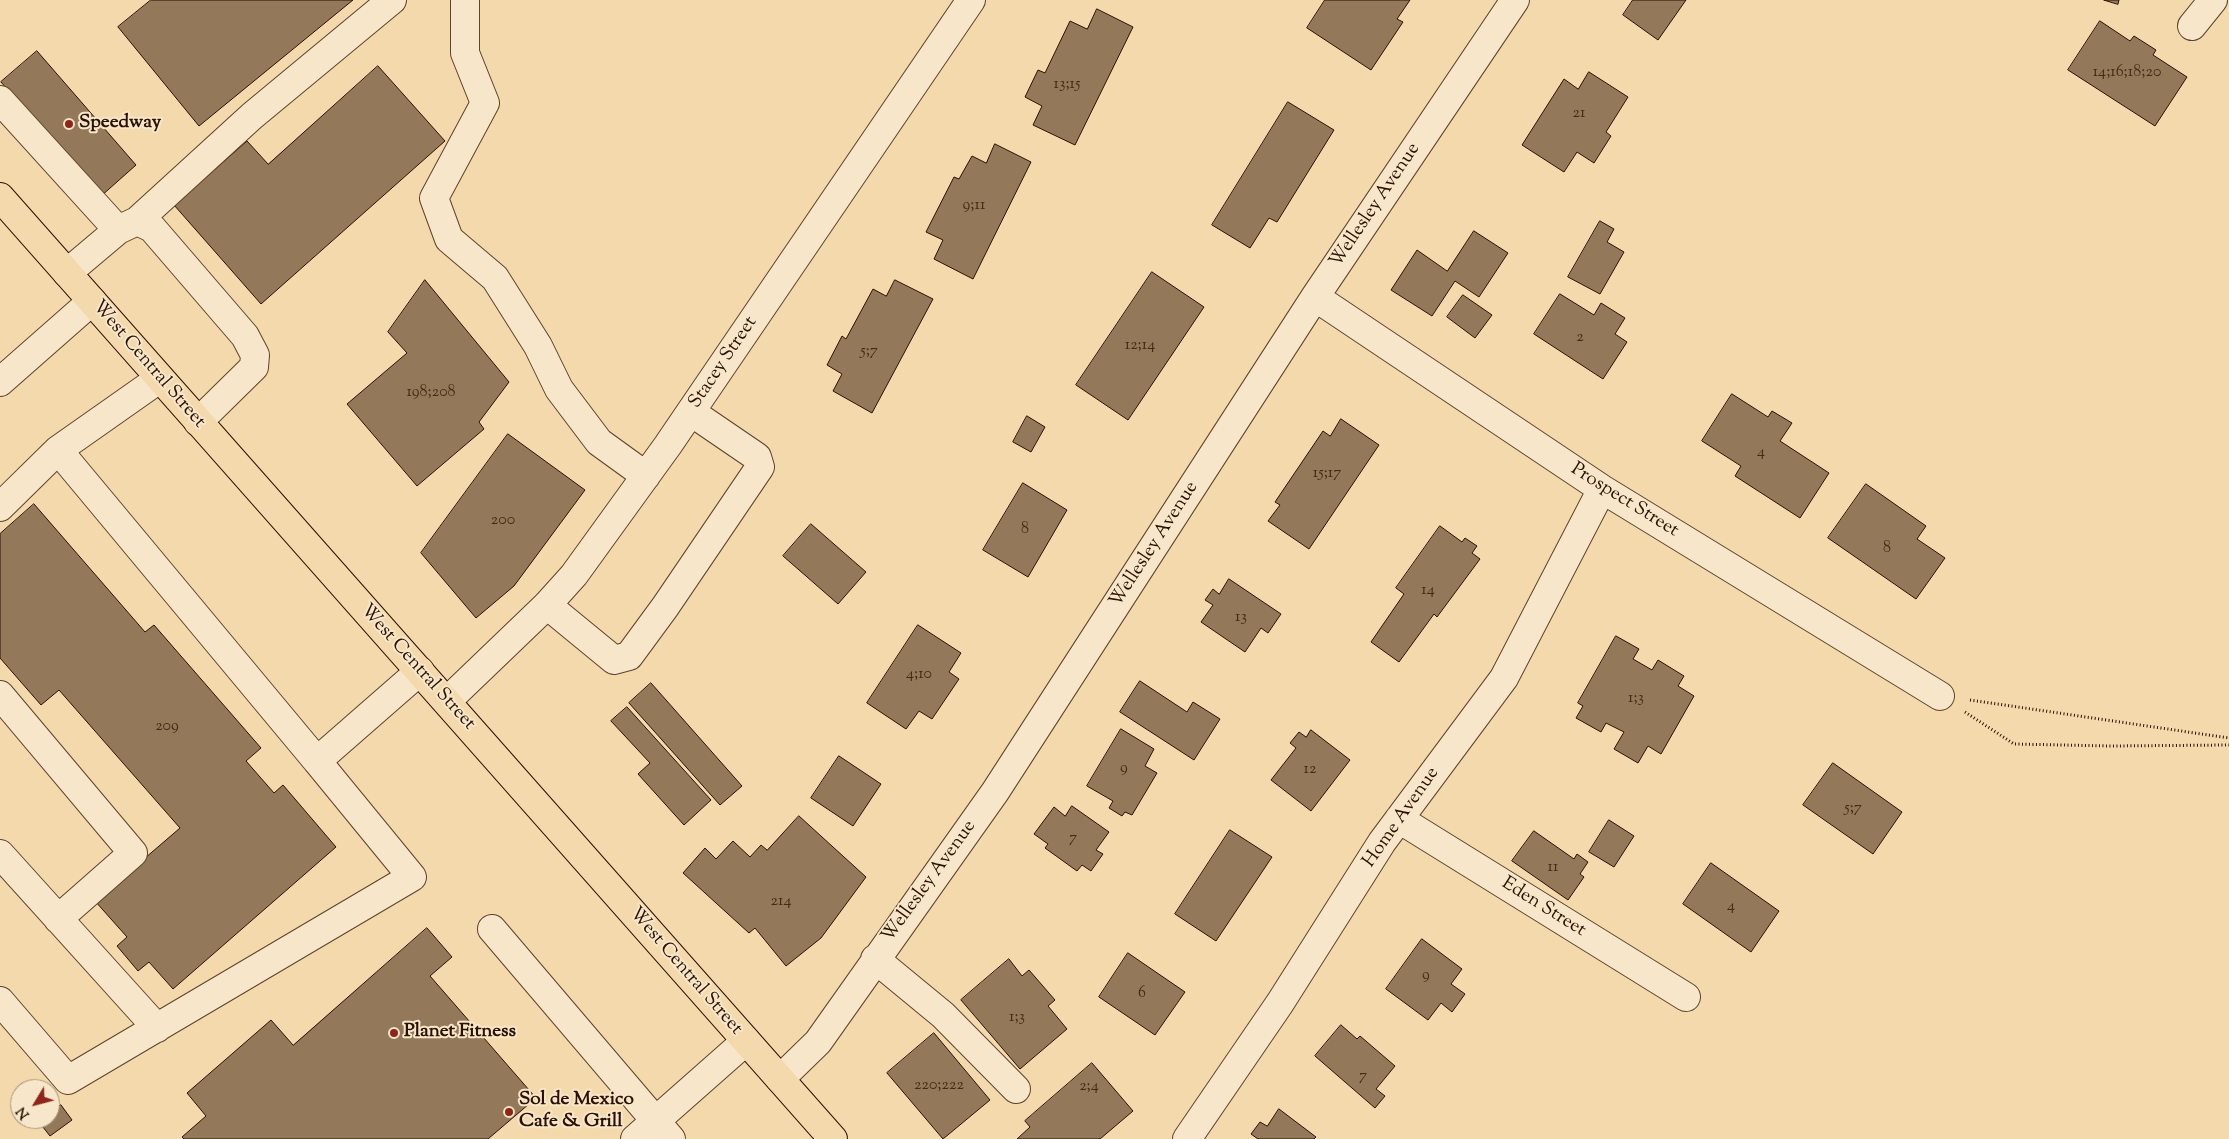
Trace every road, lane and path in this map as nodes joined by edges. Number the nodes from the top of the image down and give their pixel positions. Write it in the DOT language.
graph roads {
  1 [pos="392,0"];
  2 [pos="465,0"];
  3 [pos="971,0"];
  4 [pos="1515,0"];
  5 [pos="2213,0"];
  6 [pos="2192,26"];
  7 [pos="0,100"];
  8 [pos="0,197"];
  9 [pos="127,225"];
  10 [pos="67,273"];
  11 [pos="1315,298"];
  12 [pos="92,301"];
  13 [pos="159,379"];
  14 [pos="0,382"];
  15 [pos="691,412"];
  16 [pos="198,422"];
  17 [pos="58,450"];
  18 [pos="646,476"];
  19 [pos="1602,489"];
  20 [pos="0,507"];
  21 [pos="547,605"];
  22 [pos="420,670"];
  23 [pos="0,695"];
  24 [pos="1940,696"];
  25 [pos="447,701"];
  26 [pos="2229,738"];
  27 [pos="2229,745"];
  28 [pos="317,761"];
  29 [pos="1400,820"];
  30 [pos="0,854"];
  31 [pos="58,919"];
  32 [pos="492,929"];
  33 [pos="875,959"];
  34 [pos="1686,997"];
  35 [pos="0,1001"];
  36 [pos="157,1028"];
  37 [pos="746,1041"];
  38 [pos="780,1079"];
  39 [pos="1016,1089"];
  40 [pos="654,1133"];
  41 [pos="833,1139"];
  42 [pos="1187,1139"];
  1 -- 9 [label="street"];
  2 -- 18 [label="street"];
  3 -- 15 [label="street, Stacey Street"];
  4 -- 11 [label="street, Wellesley Avenue"];
  5 -- 6 [label="street"];
  7 -- 9 [label="street"];
  8 -- 10 [label="main road, West Central Street"];
  9 -- 10 [label="street"];
  9 -- 16 [label="street"];
  10 -- 12 [label="main road, West Central Street"];
  11 -- 19 [label="street, Prospect Street"];
  11 -- 33 [label="street, Wellesley Avenue"];
  12 -- 13 [label="main road, West Central Street"];
  12 -- 14 [label="street"];
  13 -- 16 [label="main road, West Central Street"];
  13 -- 17 [label="street"];
  15 -- 18 [label="street, Stacey Street"];
  15 -- 21 [label="street"];
  16 -- 22 [label="main road, West Central Street"];
  17 -- 20 [label="street"];
  17 -- 28 [label="street"];
  18 -- 21 [label="street, Stacey Street"];
  19 -- 24 [label="street, Prospect Street"];
  19 -- 29 [label="street, Home Avenue"];
  21 -- 25 [label="street, Stacey Street"];
  22 -- 25 [label="main road, West Central Street"];
  22 -- 28 [label="street"];
  23 -- 31 [label="street"];
  24 -- 26 [label="path"];
  24 -- 27 [label="path"];
  25 -- 37 [label="main road, West Central Street"];
  28 -- 36 [label="street"];
  29 -- 34 [label="street, Eden Street"];
  29 -- 42 [label="street, Home Avenue"];
  30 -- 31 [label="street"];
  31 -- 36 [label="street"];
  32 -- 40 [label="street"];
  33 -- 38 [label="street, Wellesley Avenue"];
  33 -- 39 [label="street"];
  35 -- 36 [label="street"];
  37 -- 38 [label="main road, West Central Street"];
  37 -- 40 [label="street"];
  38 -- 41 [label="main road, West Central Street"];
}
